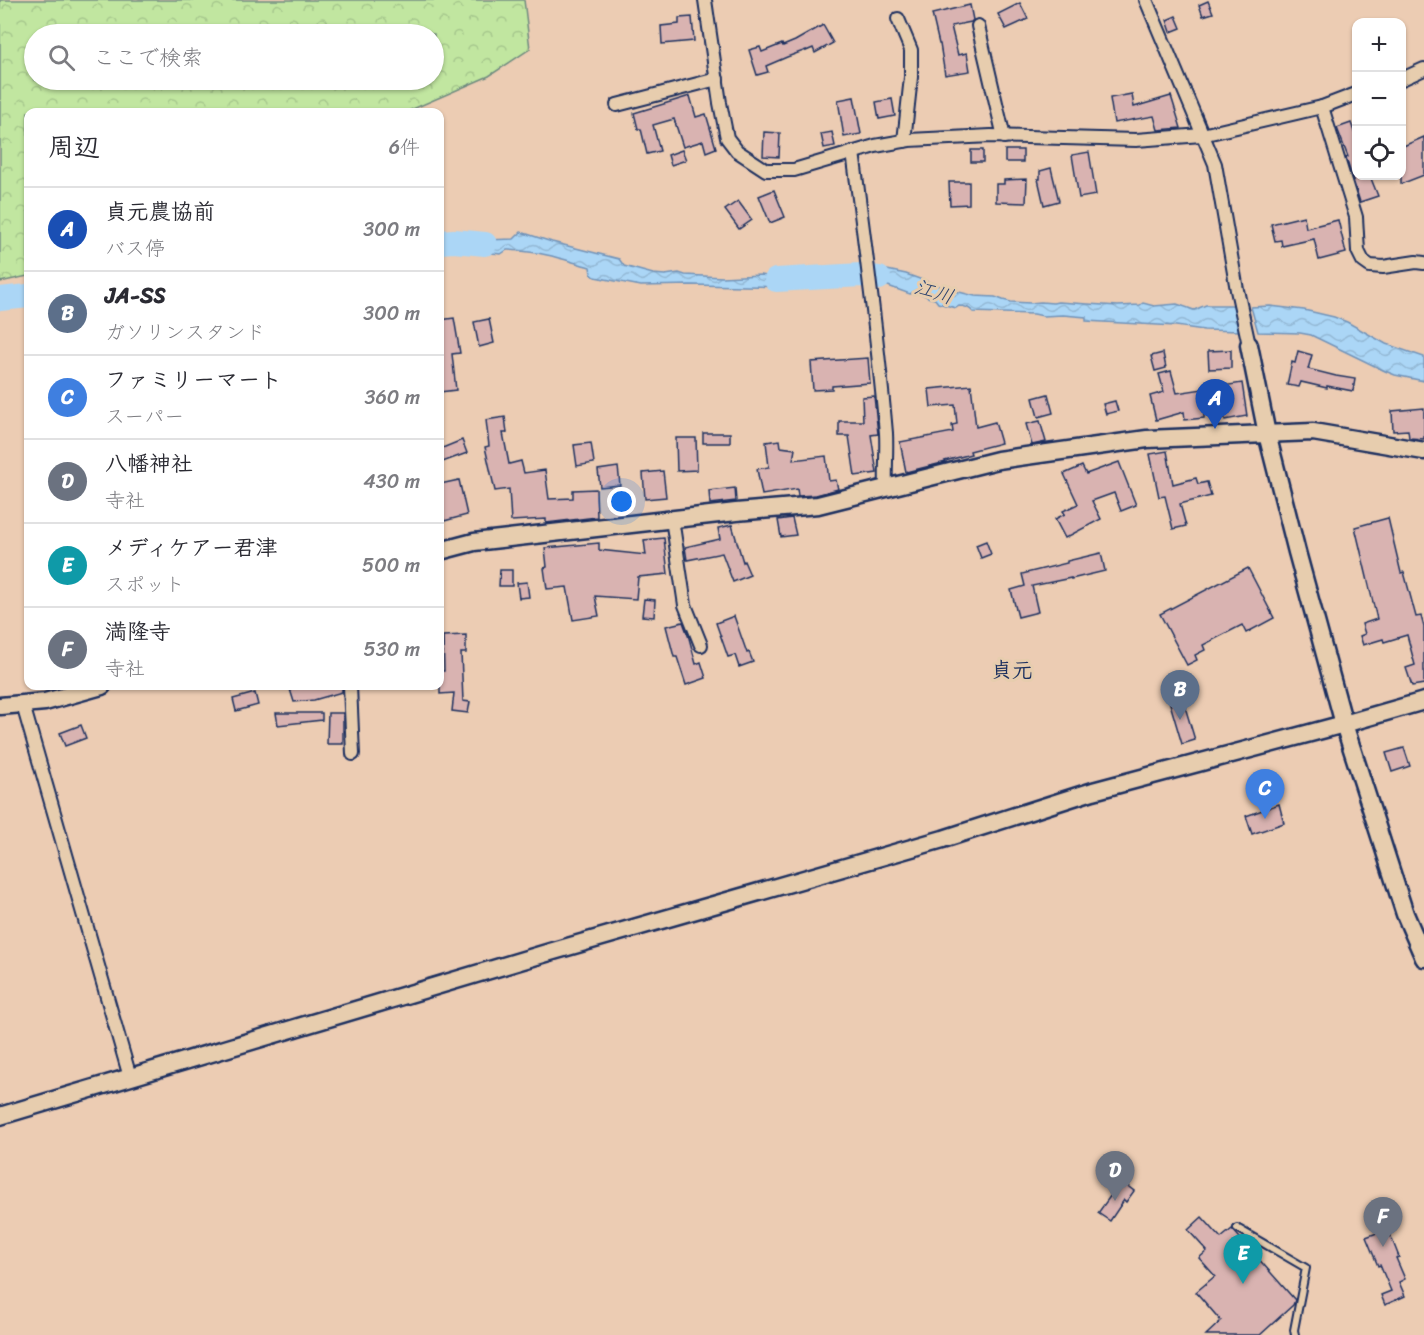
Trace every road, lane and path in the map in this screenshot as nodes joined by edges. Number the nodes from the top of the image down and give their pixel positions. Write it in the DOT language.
graph roads {
  1 [pos="705,0"];
  2 [pos="1146,0"];
  3 [pos="898,19"];
  4 [pos="978,26"];
  5 [pos="1424,69"];
  6 [pos="1406,77"];
  7 [pos="717,79"];
  8 [pos="1352,96"];
  9 [pos="617,105"];
  10 [pos="1322,107"];
  11 [pos="1202,135"];
  12 [pos="1004,137"];
  13 [pos="904,141"];
  14 [pos="853,153"];
  15 [pos="1424,263"];
  16 [pos="1249,345"];
  17 [pos="1268,434"];
  18 [pos="1424,452"];
  19 [pos="886,488"];
  20 [pos="672,519"];
  21 [pos="444,550"];
  22 [pos="701,645"];
  23 [pos="88,690"];
  24 [pos="350,690"];
  25 [pos="1424,701"];
  26 [pos="23,705"];
  27 [pos="0,706"];
  28 [pos="1344,724"];
  29 [pos="353,754"];
  30 [pos="1424,958"];
  31 [pos="130,1077"];
  32 [pos="0,1116"];
  33 [pos="1237,1228"];
  34 [pos="1295,1335"];
  1 -- 7 [label="street"];
  2 -- 11 [label="street"];
  3 -- 13 [label="street"];
  4 -- 12 [label="street"];
  5 -- 6 [label="street"];
  7 -- 9 [label="street"];
  7 -- 14 [label="street"];
  8 -- 10 [label="street"];
  10 -- 11 [label="street"];
  10 -- 15 [label="street"];
  11 -- 12 [label="street"];
  11 -- 16 [label="street"];
  12 -- 13 [label="street"];
  13 -- 14 [label="street"];
  14 -- 19 [label="street"];
  16 -- 17 [label="street"];
  17 -- 18 [label="street"];
  17 -- 19 [label="street"];
  17 -- 28 [label="street"];
  19 -- 20 [label="street"];
  20 -- 21 [label="street"];
  20 -- 22 [label="street"];
  23 -- 26 [label="street"];
  24 -- 29 [label="street"];
  25 -- 28 [label="street"];
  26 -- 27 [label="street"];
  26 -- 31 [label="street"];
  28 -- 30 [label="street"];
  28 -- 31 [label="street"];
  31 -- 32 [label="street"];
  33 -- 34 [label="lane"];
}
